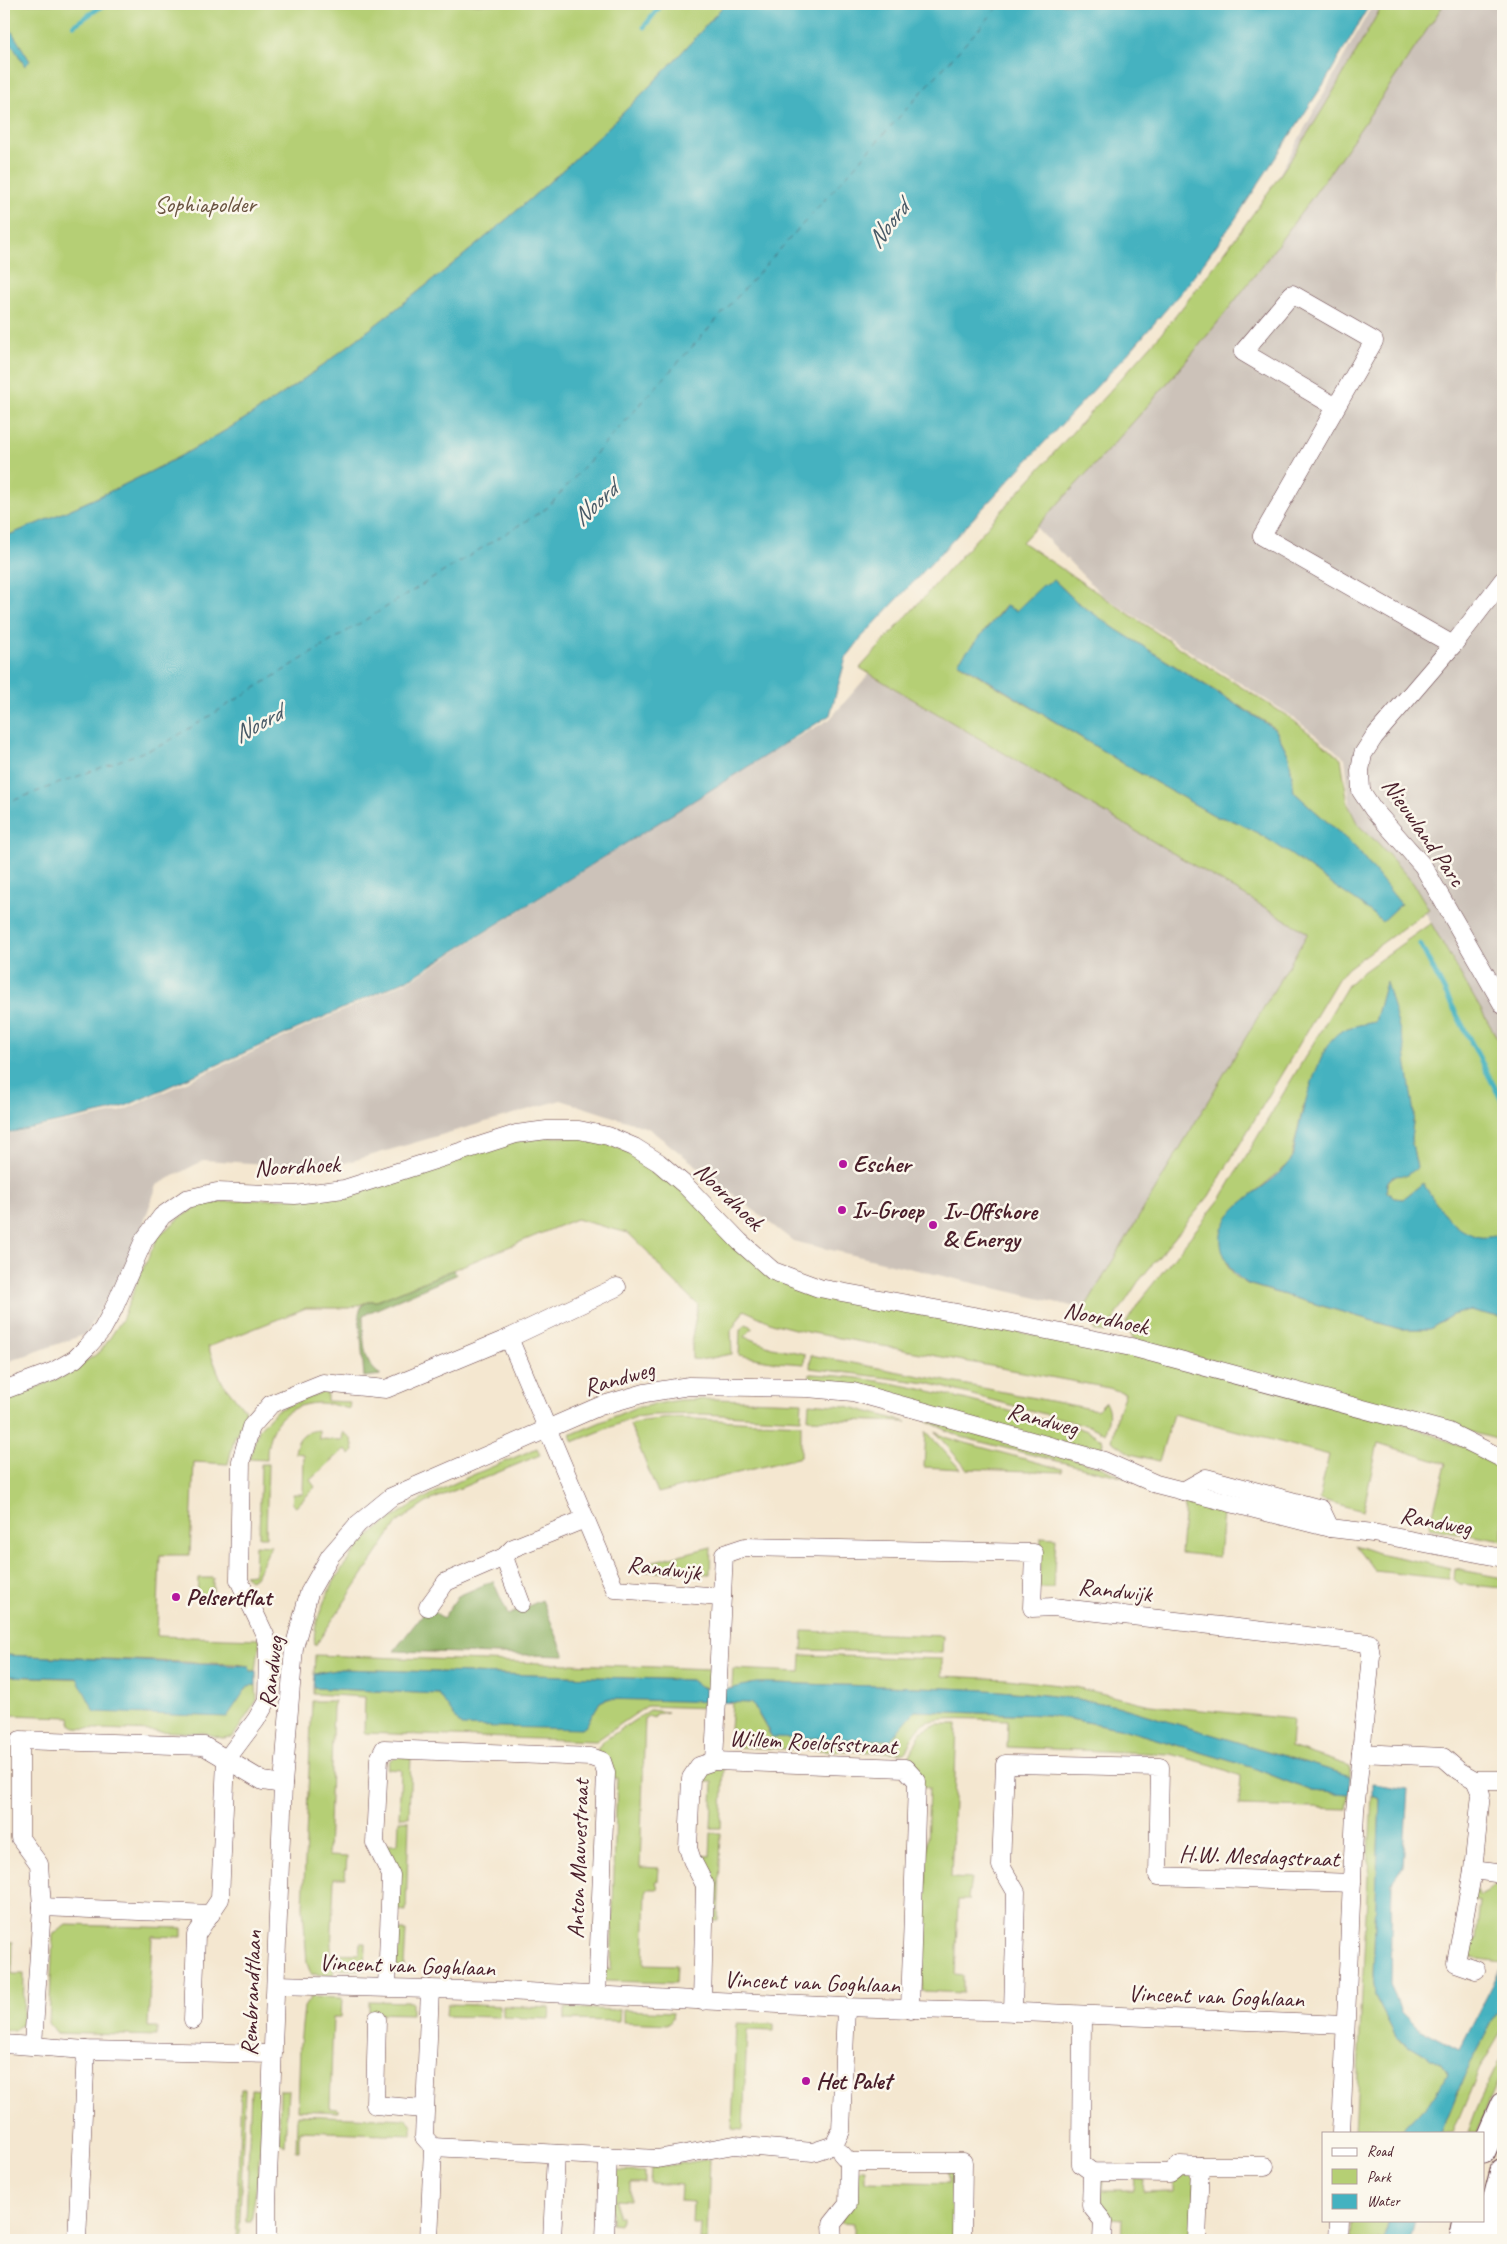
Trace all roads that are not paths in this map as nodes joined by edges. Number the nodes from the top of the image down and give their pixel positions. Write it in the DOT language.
graph roads {
  1 [pos="1336,407"];
  2 [pos="1503,580"];
  3 [pos="1453,645"];
  4 [pos="1503,1005"];
  5 [pos="617,1287"];
  6 [pos="509,1338"];
  7 [pos="4,1390"];
  8 [pos="548,1427"];
  9 [pos="1503,1459"];
  10 [pos="585,1518"];
  11 [pos="504,1557"];
  12 [pos="1503,1558"];
  13 [pos="722,1597"];
  14 [pos="522,1603"];
  15 [pos="428,1608"];
  16 [pos="1361,1753"];
  17 [pos="226,1760"];
  18 [pos="714,1761"];
  19 [pos="1474,1780"];
  20 [pos="1503,1780"];
  21 [pos="283,1784"];
  22 [pos="1473,1870"];
  23 [pos="1503,1874"];
  24 [pos="1352,1883"];
  25 [pos="42,1907"];
  26 [pos="211,1914"];
  27 [pos="1476,1970"];
  28 [pos="276,1985"];
  29 [pos="387,1987"];
  30 [pos="430,1989"];
  31 [pos="597,1996"];
  32 [pos="702,2001"];
  33 [pos="846,2008"];
  34 [pos="910,2010"];
  35 [pos="1013,2012"];
  36 [pos="1082,2015"];
  37 [pos="377,2019"];
  38 [pos="193,2020"];
  39 [pos="1345,2025"];
  40 [pos="4,2044"];
  41 [pos="33,2044"];
  42 [pos="86,2050"];
  43 [pos="273,2054"];
  44 [pos="1503,2105"];
  45 [pos="424,2109"];
  46 [pos="1341,2132"];
  47 [pos="834,2145"];
  48 [pos="433,2147"];
  49 [pos="1484,2149"];
  50 [pos="556,2154"];
  51 [pos="608,2156"];
  52 [pos="849,2162"];
  53 [pos="1200,2166"];
  54 [pos="1265,2166"];
  55 [pos="1503,2171"];
  56 [pos="1092,2172"];
  57 [pos="267,2204"];
  58 [pos="1339,2222"];
  59 [pos="1487,2224"];
  60 [pos="77,2240"];
  61 [pos="259,2240"];
  62 [pos="267,2240"];
  63 [pos="429,2240"];
  64 [pos="552,2240"];
  65 [pos="605,2240"];
  66 [pos="833,2240"];
  67 [pos="962,2240"];
  68 [pos="1102,2240"];
  69 [pos="1197,2240"];
  70 [pos="1338,2240"];
  71 [pos="1462,2240"];
  1 -- 1 [label="street"];
  1 -- 3 [label="street"];
  2 -- 3 [label="street, Nieuwland Parc"];
  3 -- 4 [label="street, Nieuwland Parc"];
  5 -- 6 [label="street"];
  6 -- 8 [label="street, Randwijk"];
  6 -- 17 [label="street"];
  7 -- 9 [label="street, Noordhoek"];
  8 -- 10 [label="street, Randwijk"];
  8 -- 12 [label="street, Randweg"];
  8 -- 21 [label="street, Randweg"];
  10 -- 11 [label="street"];
  10 -- 13 [label="street, Randwijk"];
  11 -- 14 [label="street"];
  11 -- 15 [label="street"];
  13 -- 16 [label="street, Randwijk"];
  13 -- 18 [label="street, Randwijk"];
  16 -- 19 [label="street"];
  16 -- 24 [label="street"];
  17 -- 21 [label="street"];
  17 -- 25 [label="street"];
  17 -- 26 [label="street"];
  18 -- 32 [label="street"];
  18 -- 34 [label="street, Willem Roelofsstraat"];
  19 -- 20 [label="street"];
  19 -- 22 [label="street"];
  21 -- 28 [label="street, Rembrandtlaan"];
  22 -- 23 [label="street"];
  22 -- 27 [label="street"];
  24 -- 35 [label="street, H.W. Mesdagstraat"];
  24 -- 39 [label="street"];
  25 -- 26 [label="street"];
  25 -- 41 [label="street"];
  26 -- 38 [label="street"];
  28 -- 29 [label="street, Vincent van Goghlaan"];
  28 -- 43 [label="street, Rembrandtlaan"];
  29 -- 30 [label="street, Vincent van Goghlaan"];
  29 -- 31 [label="street, Anton Mauvestraat"];
  30 -- 31 [label="street, Vincent van Goghlaan"];
  30 -- 45 [label="street"];
  31 -- 32 [label="street, Vincent van Goghlaan"];
  32 -- 33 [label="street, Vincent van Goghlaan"];
  33 -- 34 [label="street, Vincent van Goghlaan"];
  33 -- 47 [label="street"];
  34 -- 35 [label="street, Vincent van Goghlaan"];
  35 -- 36 [label="street, Vincent van Goghlaan"];
  36 -- 39 [label="street, Vincent van Goghlaan"];
  36 -- 56 [label="street"];
  37 -- 45 [label="street"];
  39 -- 46 [label="street"];
  40 -- 41 [label="street"];
  41 -- 42 [label="street"];
  42 -- 43 [label="street"];
  42 -- 60 [label="street"];
  43 -- 57 [label="street, Rembrandtlaan"];
  44 -- 49 [label="main road"];
  45 -- 48 [label="street"];
  47 -- 51 [label="street"];
  47 -- 52 [label="street"];
  48 -- 50 [label="street"];
  48 -- 63 [label="street"];
  50 -- 51 [label="street"];
  50 -- 64 [label="street"];
  51 -- 65 [label="street"];
  52 -- 66 [label="street"];
  52 -- 67 [label="street"];
  53 -- 54 [label="street"];
  53 -- 56 [label="street"];
  53 -- 69 [label="street"];
  55 -- 59 [label="main road"];
  56 -- 68 [label="street"];
  57 -- 61 [label="street, Rembrandtlaan"];
  57 -- 62 [label="street, Rembrandtlaan"];
  58 -- 70 [label="street"];
  59 -- 71 [label="main road"];
}
